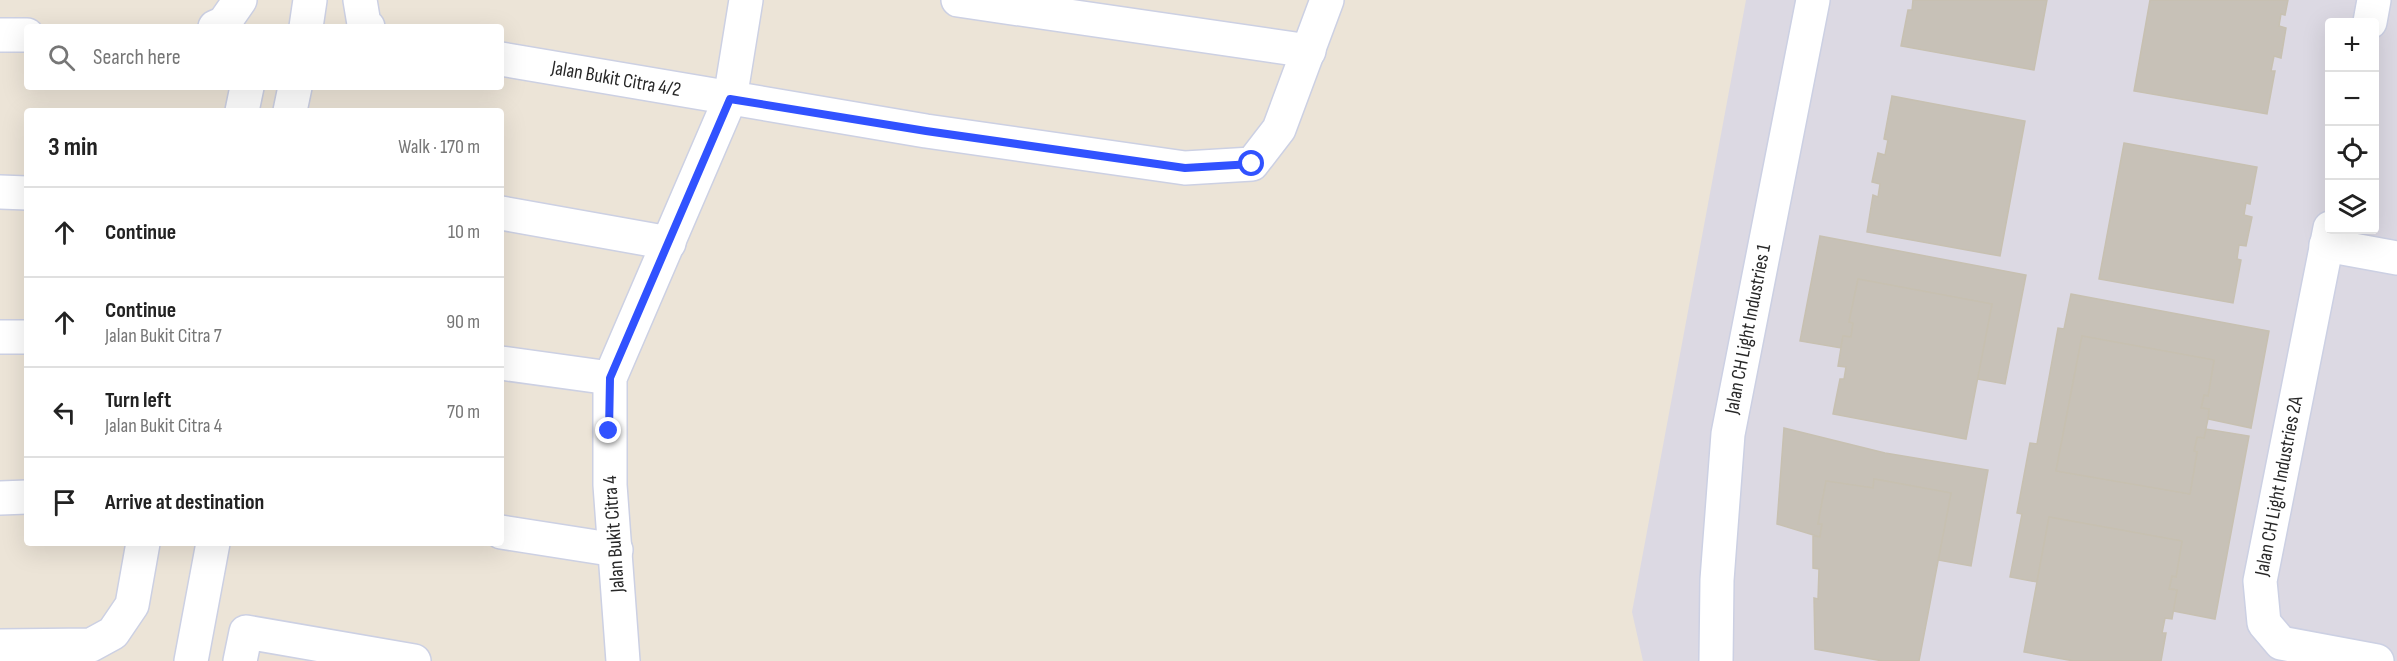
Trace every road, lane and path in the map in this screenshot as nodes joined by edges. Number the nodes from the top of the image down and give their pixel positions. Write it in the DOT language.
graph roads {
  1 [pos="310,0"];
  2 [pos="746,0"];
  3 [pos="958,0"];
  4 [pos="1328,0"];
  5 [pos="1813,0"];
  6 [pos="2374,0"];
  7 [pos="2371,18"];
  8 [pos="306,24"];
  9 [pos="0,35"];
  10 [pos="24,35"];
  11 [pos="1309,51"];
  12 [pos="504,60"];
  13 [pos="246,90"];
  14 [pos="294,90"];
  15 [pos="730,99"];
  16 [pos="243,108"];
  17 [pos="291,108"];
  18 [pos="0,192"];
  19 [pos="24,193"];
  20 [pos="504,214"];
  21 [pos="2328,237"];
  22 [pos="669,243"];
  23 [pos="2397,258"];
  24 [pos="0,337"];
  25 [pos="24,337"];
  26 [pos="504,363"];
  27 [pos="610,378"];
  28 [pos="24,497"];
  29 [pos="0,498"];
  30 [pos="504,532"];
  31 [pos="142,546"];
  32 [pos="212,546"];
  33 [pos="616,550"];
  34 [pos="0,646"];
  35 [pos="243,646"];
  36 [pos="116,647"];
  37 [pos="191,661"];
  38 [pos="414,661"];
  39 [pos="623,661"];
  40 [pos="1716,661"];
  41 [pos="2378,661"];
  1 -- 8 [label="street"];
  2 -- 15 [label="street, Jalan Bukit Citra 4"];
  3 -- 11 [label="street"];
  4 -- 11 [label="street, Jalan Bukit Citra 4/2"];
  5 -- 40 [label="street, Jalan CH Light Industries 1"];
  6 -- 7 [label="street"];
  9 -- 10 [label="street"];
  11 -- 15 [label="street, Jalan Bukit Citra 4/2"];
  12 -- 15 [label="street, Jalan Bukit Citra 4/2"];
  13 -- 16 [label="street"];
  14 -- 17 [label="street"];
  15 -- 22 [label="street, Jalan Bukit Citra 4"];
  18 -- 19 [label="street"];
  20 -- 22 [label="street"];
  21 -- 23 [label="street"];
  21 -- 41 [label="street, Jalan CH Light Industries 2A"];
  22 -- 27 [label="street, Jalan Bukit Citra 4"];
  24 -- 25 [label="street"];
  26 -- 27 [label="street"];
  27 -- 33 [label="street, Jalan Bukit Citra 4"];
  28 -- 29 [label="street"];
  30 -- 33 [label="street"];
  31 -- 36 [label="street"];
  32 -- 37 [label="street"];
  33 -- 39 [label="street, Jalan Bukit Citra 4"];
  34 -- 36 [label="street"];
  35 -- 38 [label="street"];
}
